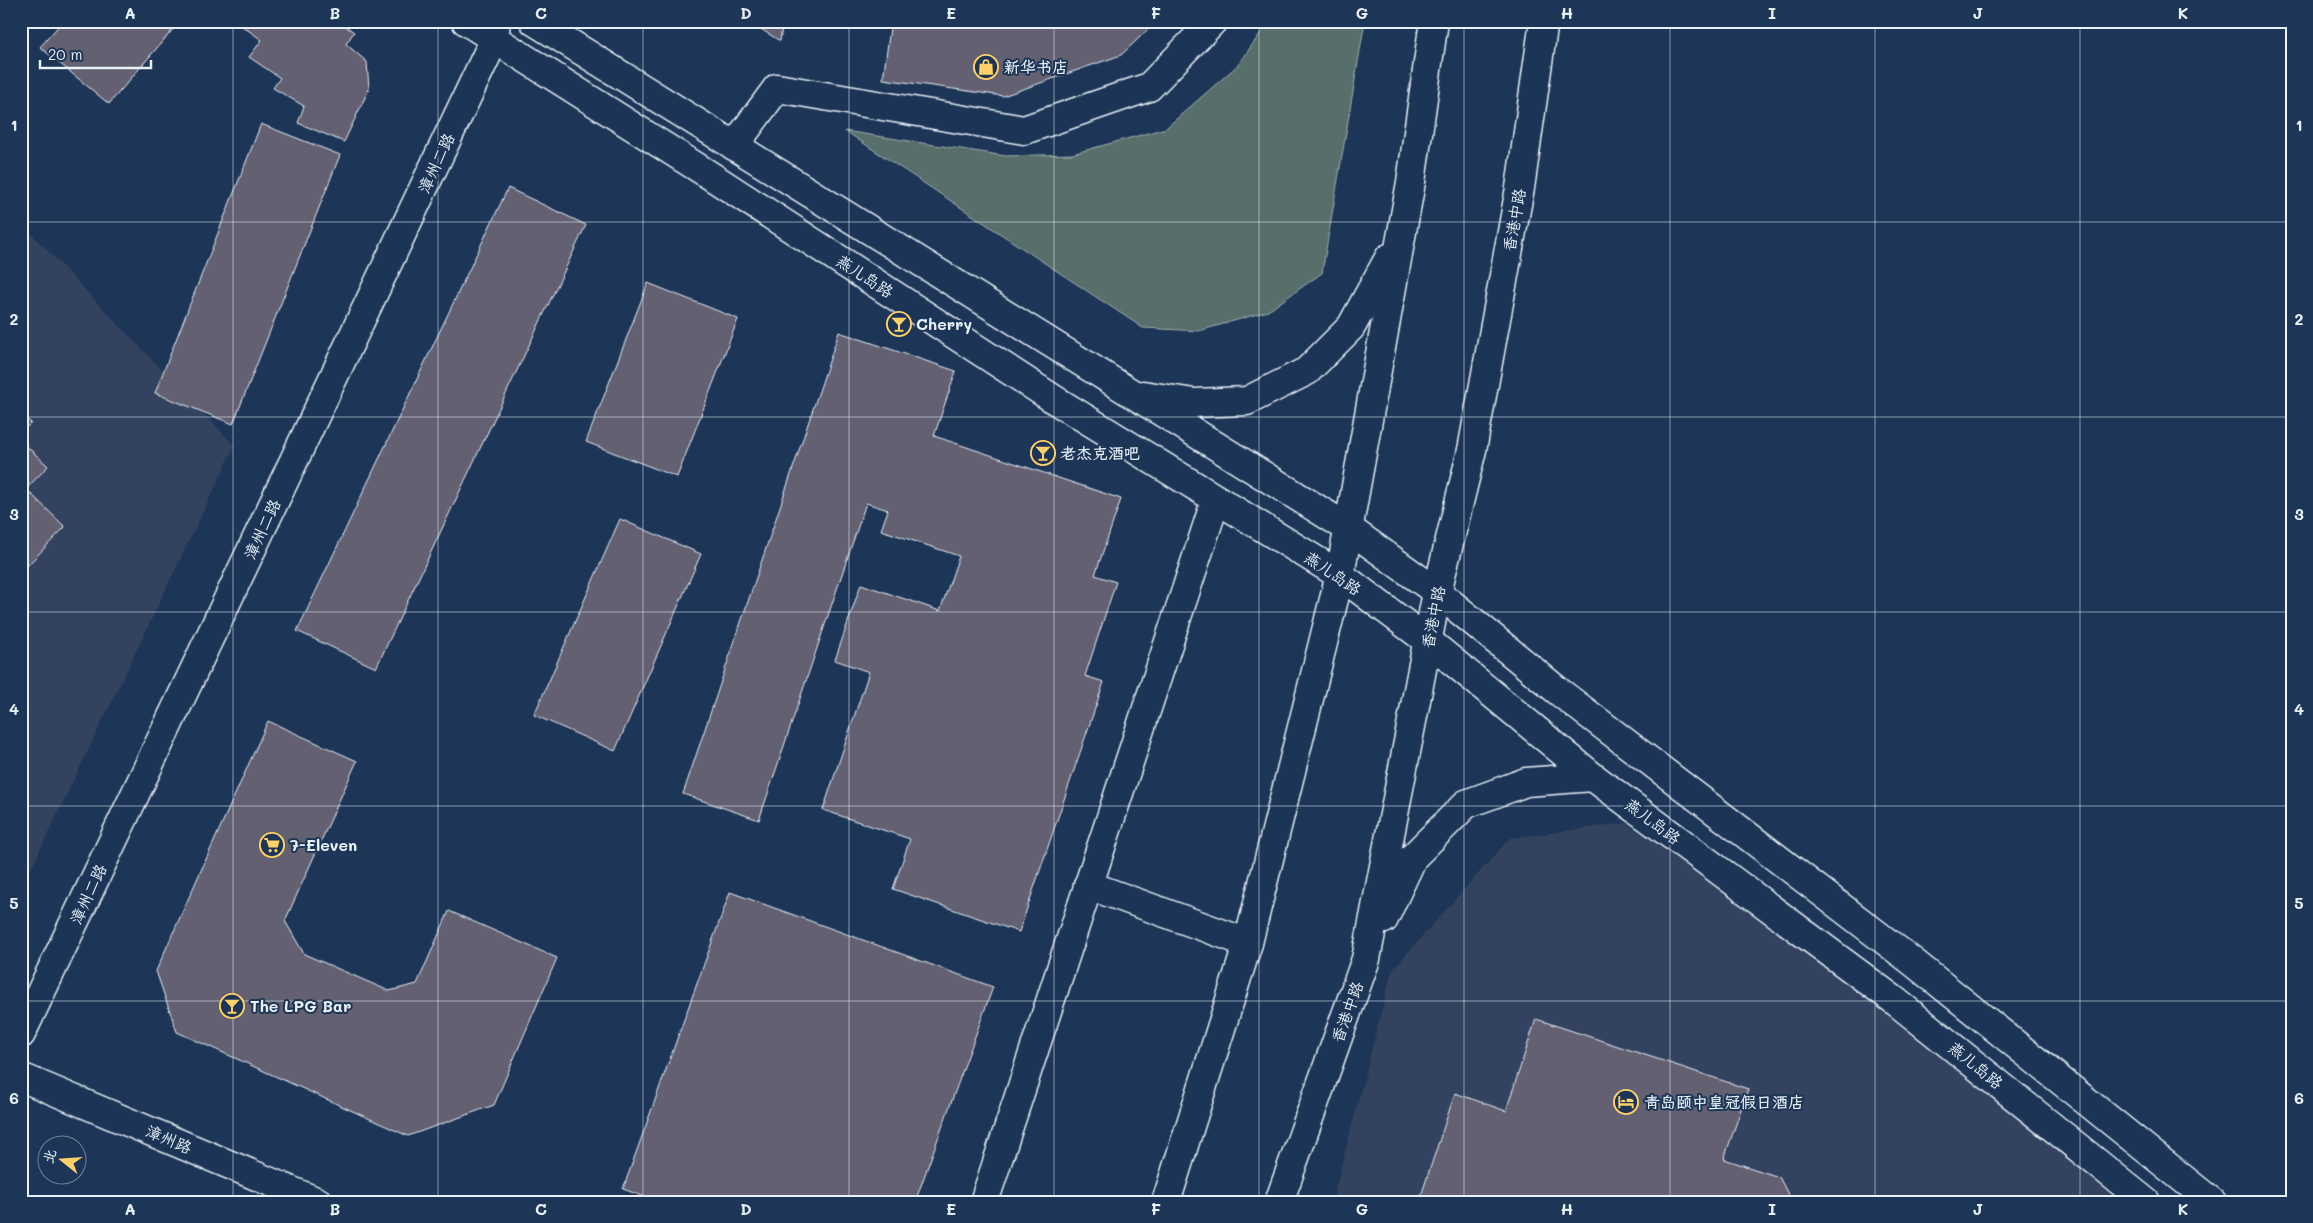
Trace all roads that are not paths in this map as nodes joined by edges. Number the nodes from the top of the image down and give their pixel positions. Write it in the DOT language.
graph roads {
  1 [pos="466,21"];
  2 [pos="534,21"];
  3 [pos="1213,21"];
  4 [pos="1434,21"];
  5 [pos="1544,21"];
  6 [pos="495,31"];
  7 [pos="734,146"];
  8 [pos="1400,237"];
  9 [pos="1131,392"];
  10 [pos="1216,499"];
  11 [pos="1348,528"];
  12 [pos="1340,575"];
  13 [pos="1437,592"];
  14 [pos="1428,641"];
  15 [pos="1593,777"];
  16 [pos="1088,885"];
  17 [pos="1248,943"];
  18 [pos="1366,959"];
  19 [pos="21,1034"];
  20 [pos="21,1077"];
  21 [pos="318,1202"];
  22 [pos="984,1202"];
  23 [pos="1166,1202"];
  24 [pos="1279,1202"];
  25 [pos="2146,1202"];
  26 [pos="2212,1202"];
  1 -- 6 [label="main road, 燕儿岛路"];
  2 -- 7 [label="main road"];
  3 -- 7 [label="main road"];
  4 -- 8 [label="main road"];
  5 -- 13 [label="main road, 香港中路"];
  6 -- 10 [label="main road, 燕儿岛路"];
  6 -- 19 [label="main road, 漳州二路"];
  7 -- 9 [label="main road"];
  8 -- 9 [label="main road"];
  8 -- 11 [label="main road"];
  9 -- 11 [label="main road"];
  10 -- 12 [label="main road, 燕儿岛路"];
  10 -- 16 [label="main road"];
  11 -- 12 [label="main road"];
  11 -- 13 [label="main road"];
  12 -- 14 [label="main road, 燕儿岛路"];
  12 -- 17 [label="main road"];
  13 -- 14 [label="main road, 香港中路"];
  13 -- 26 [label="main road"];
  14 -- 15 [label="main road, 燕儿岛路"];
  14 -- 18 [label="main road, 香港中路"];
  15 -- 18 [label="main road"];
  15 -- 25 [label="main road, 燕儿岛路"];
  16 -- 17 [label="main road"];
  16 -- 22 [label="main road"];
  17 -- 23 [label="main road"];
  18 -- 24 [label="main road, 香港中路"];
  20 -- 21 [label="main road, 漳州路"];
}
